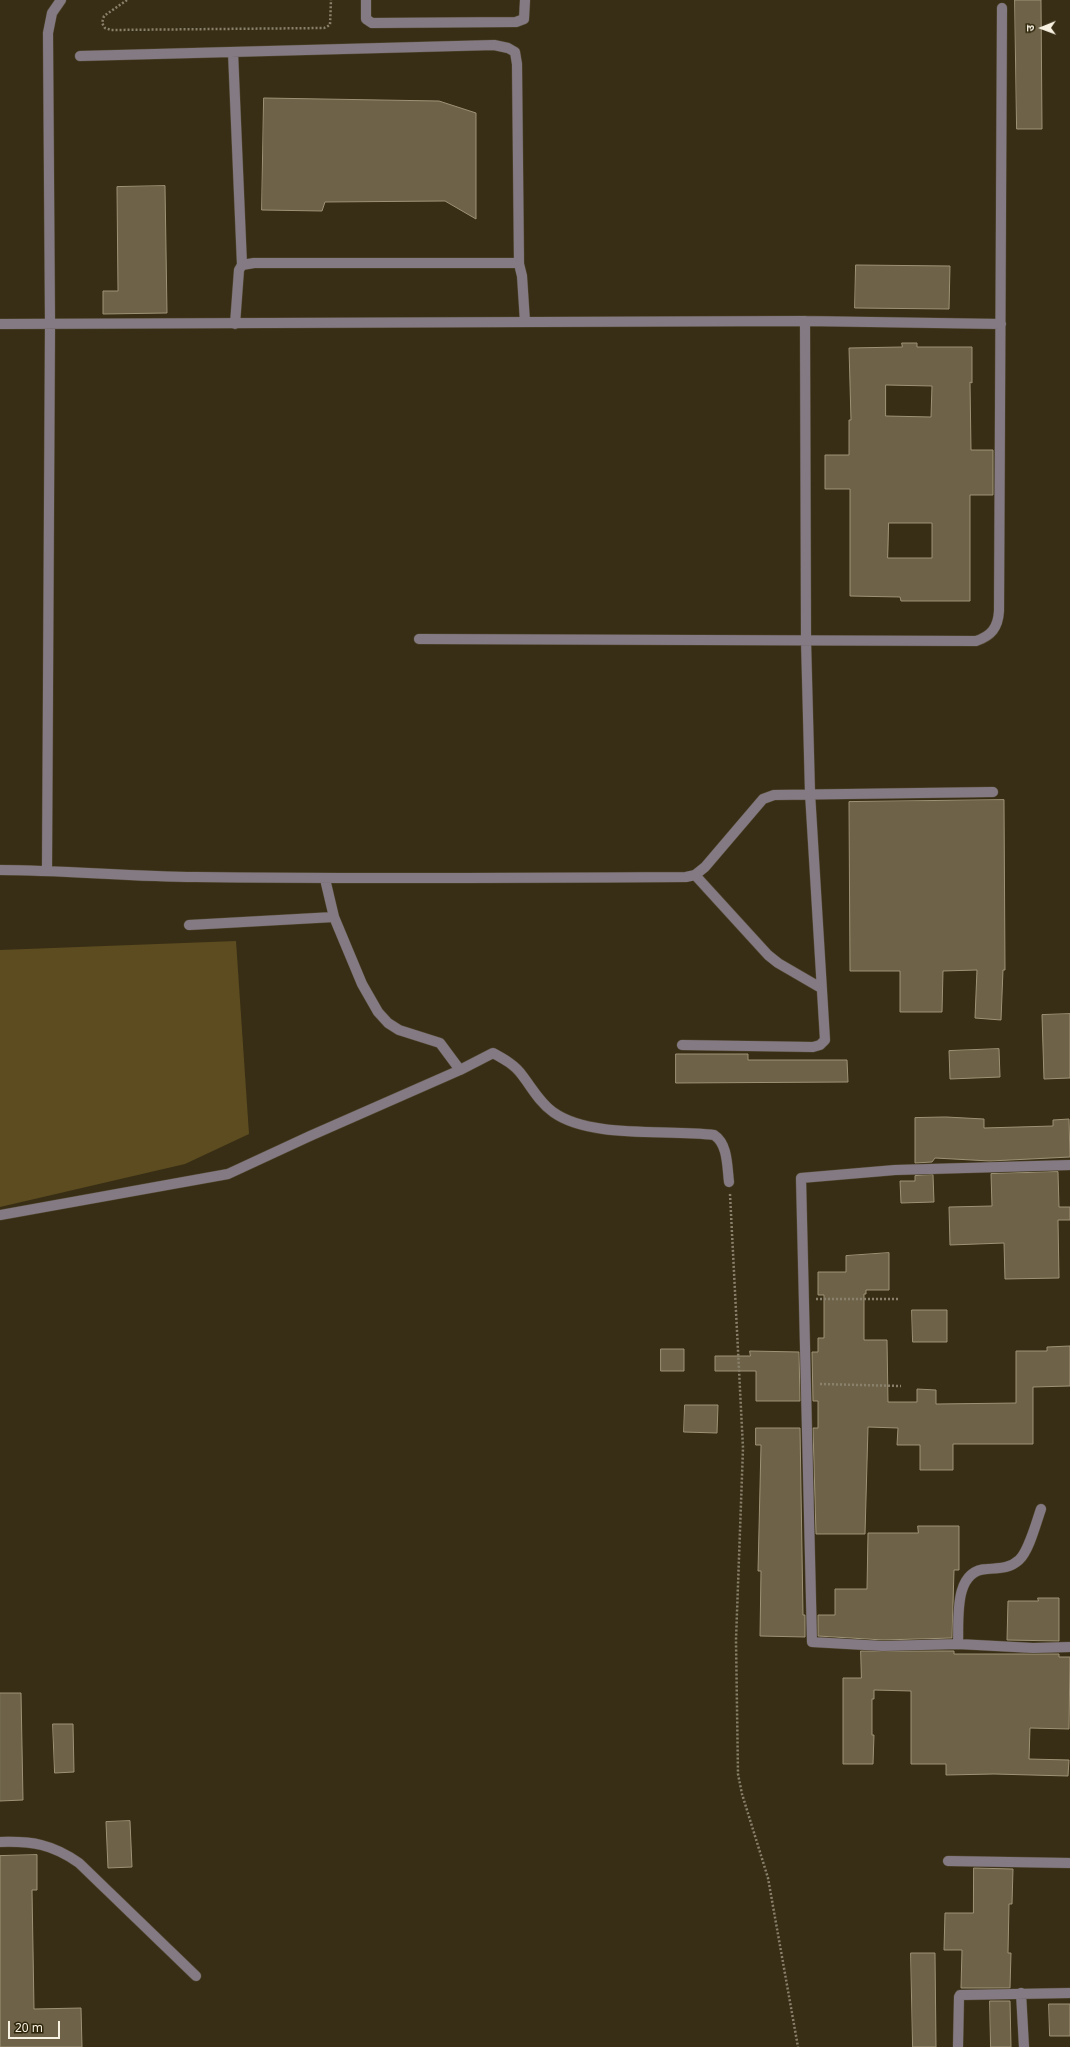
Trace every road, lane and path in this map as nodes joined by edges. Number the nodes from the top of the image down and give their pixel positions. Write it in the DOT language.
graph roads {
  1 [pos="127,0"];
  2 [pos="331,0"];
  3 [pos="366,0"];
  4 [pos="525,0"];
  5 [pos="58,1"];
  6 [pos="1002,8"];
  7 [pos="233,52"];
  8 [pos="80,56"];
  9 [pos="519,264"];
  10 [pos="242,265"];
  11 [pos="805,321"];
  12 [pos="526,322"];
  13 [pos="0,324"];
  14 [pos="50,324"];
  15 [pos="235,324"];
  16 [pos="1001,324"];
  17 [pos="419,639"];
  18 [pos="806,640"];
  19 [pos="993,792"];
  20 [pos="810,793"];
  21 [pos="0,870"];
  22 [pos="47,870"];
  23 [pos="694,875"];
  24 [pos="325,879"];
  25 [pos="334,917"];
  26 [pos="189,926"];
  27 [pos="821,988"];
  28 [pos="682,1045"];
  29 [pos="460,1070"];
  30 [pos="1070,1165"];
  31 [pos="730,1182"];
  32 [pos="0,1215"];
  33 [pos="804,1299"];
  34 [pos="898,1299"];
  35 [pos="805,1384"];
  36 [pos="901,1386"];
  37 [pos="1041,1509"];
  38 [pos="958,1644"];
  39 [pos="1070,1647"];
  40 [pos="0,1842"];
  41 [pos="948,1861"];
  42 [pos="1070,1862"];
  43 [pos="196,1976"];
  44 [pos="1021,1993"];
  45 [pos="1070,1993"];
  46 [pos="798,2047"];
  47 [pos="958,2047"];
  48 [pos="1024,2047"];
  1 -- 2 [label="path"];
  3 -- 4 [label="street"];
  5 -- 14 [label="street"];
  6 -- 16 [label="street"];
  7 -- 8 [label="street"];
  7 -- 9 [label="street"];
  7 -- 10 [label="street"];
  9 -- 10 [label="street"];
  9 -- 12 [label="street"];
  10 -- 15 [label="street"];
  11 -- 12 [label="street"];
  11 -- 16 [label="street"];
  11 -- 18 [label="street"];
  12 -- 15 [label="street"];
  13 -- 14 [label="street"];
  14 -- 15 [label="street"];
  14 -- 22 [label="street"];
  16 -- 18 [label="street"];
  17 -- 18 [label="street"];
  18 -- 20 [label="street"];
  19 -- 20 [label="street"];
  20 -- 23 [label="street"];
  20 -- 27 [label="street"];
  21 -- 22 [label="street"];
  22 -- 24 [label="street"];
  23 -- 24 [label="street"];
  23 -- 27 [label="street"];
  24 -- 25 [label="street"];
  25 -- 26 [label="street"];
  25 -- 29 [label="street"];
  27 -- 28 [label="street"];
  29 -- 31 [label="street"];
  29 -- 32 [label="street"];
  30 -- 33 [label="street"];
  31 -- 46 [label="path"];
  33 -- 34 [label="path"];
  33 -- 35 [label="street"];
  35 -- 36 [label="path"];
  35 -- 38 [label="street"];
  37 -- 38 [label="street"];
  38 -- 39 [label="street"];
  40 -- 43 [label="street"];
  41 -- 42 [label="street"];
  44 -- 45 [label="street"];
  44 -- 47 [label="street"];
  44 -- 48 [label="street"];
}
